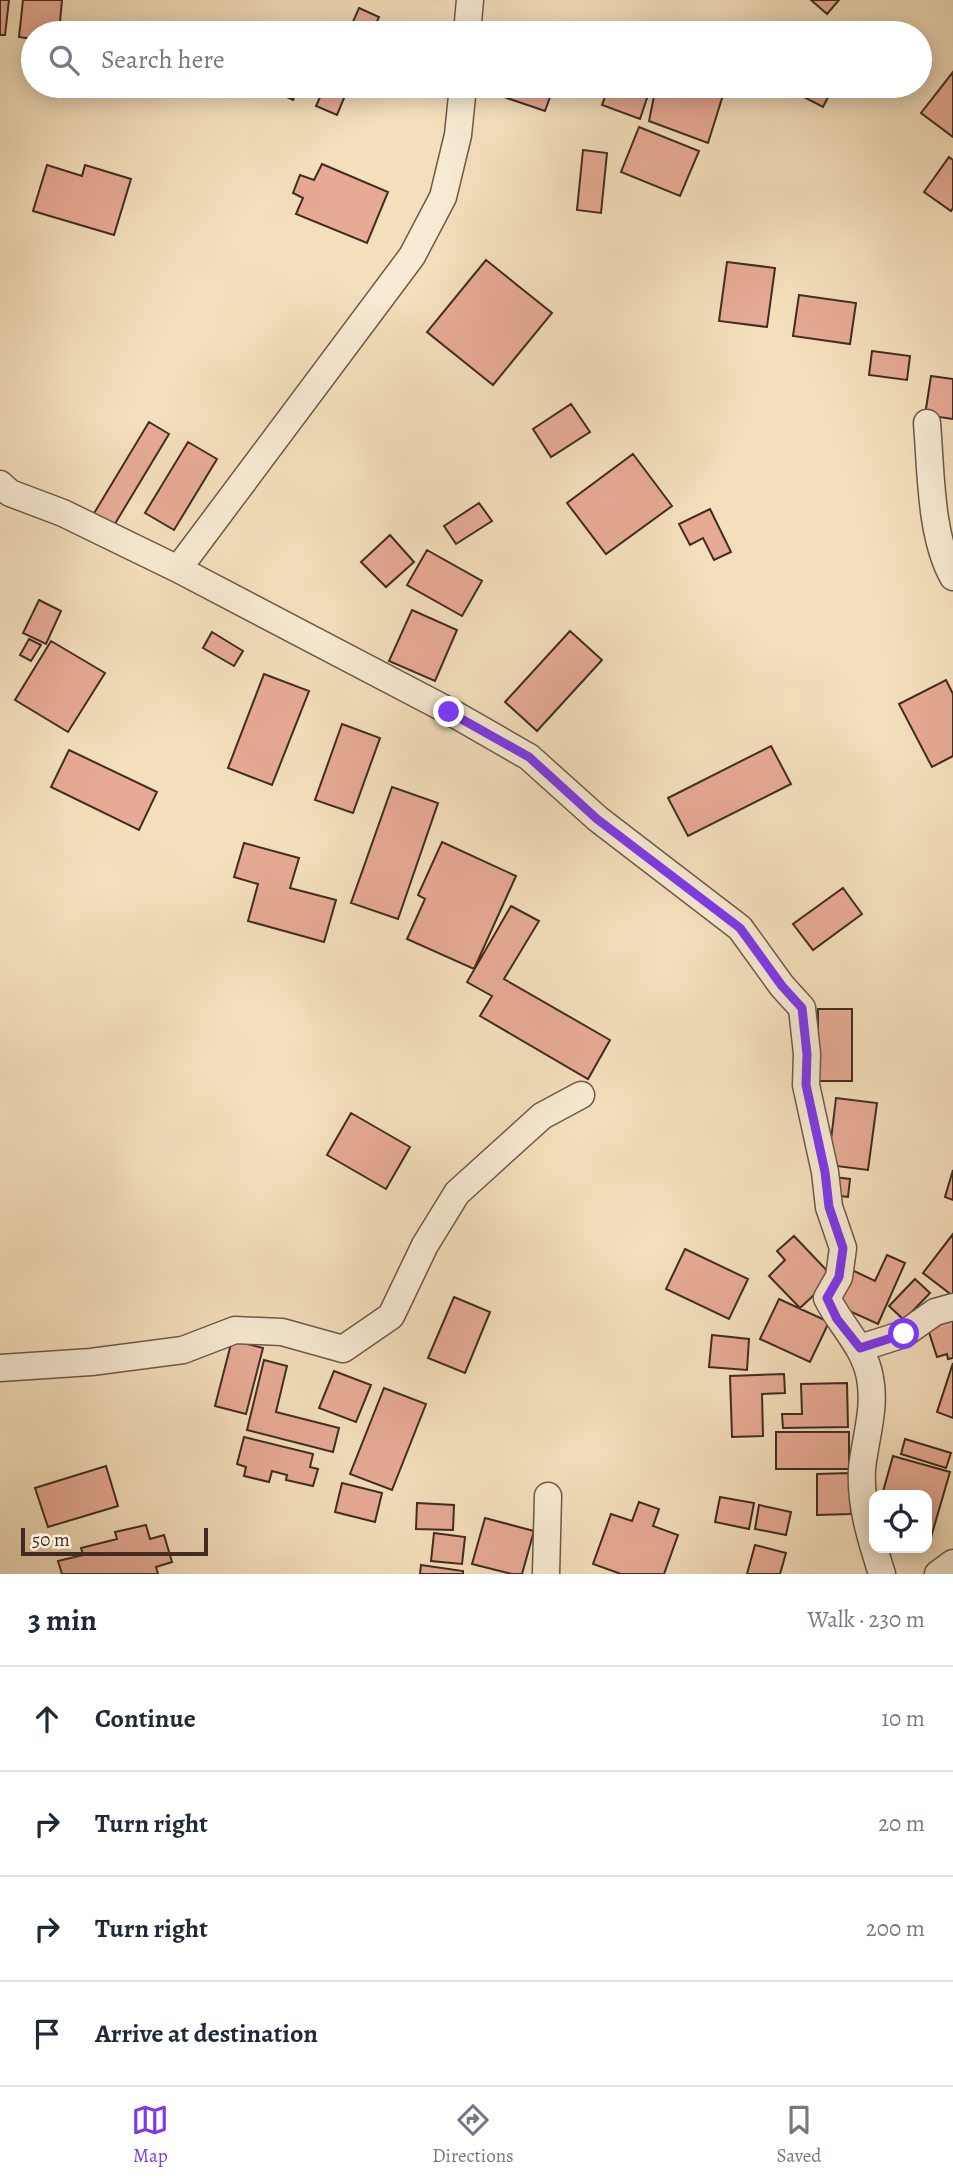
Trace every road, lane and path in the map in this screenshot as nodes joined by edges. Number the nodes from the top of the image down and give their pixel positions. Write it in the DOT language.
graph roads {
  1 [pos="470,0"];
  2 [pos="468,21"];
  3 [pos="462,98"];
  4 [pos="927,423"];
  5 [pos="3,491"];
  6 [pos="178,569"];
  7 [pos="953,577"];
  8 [pos="581,1095"];
  9 [pos="953,1307"];
  10 [pos="860,1348"];
  11 [pos="0,1368"];
  12 [pos="548,1496"];
  13 [pos="953,1563"];
  14 [pos="546,1574"];
  15 [pos="882,1574"];
  16 [pos="938,1574"];
  1 -- 2 [label="street"];
  3 -- 6 [label="street"];
  4 -- 7 [label="street"];
  5 -- 6 [label="street"];
  6 -- 10 [label="street"];
  8 -- 11 [label="street"];
  9 -- 10 [label="street"];
  10 -- 15 [label="street"];
  12 -- 14 [label="street"];
  13 -- 16 [label="street"];
}
